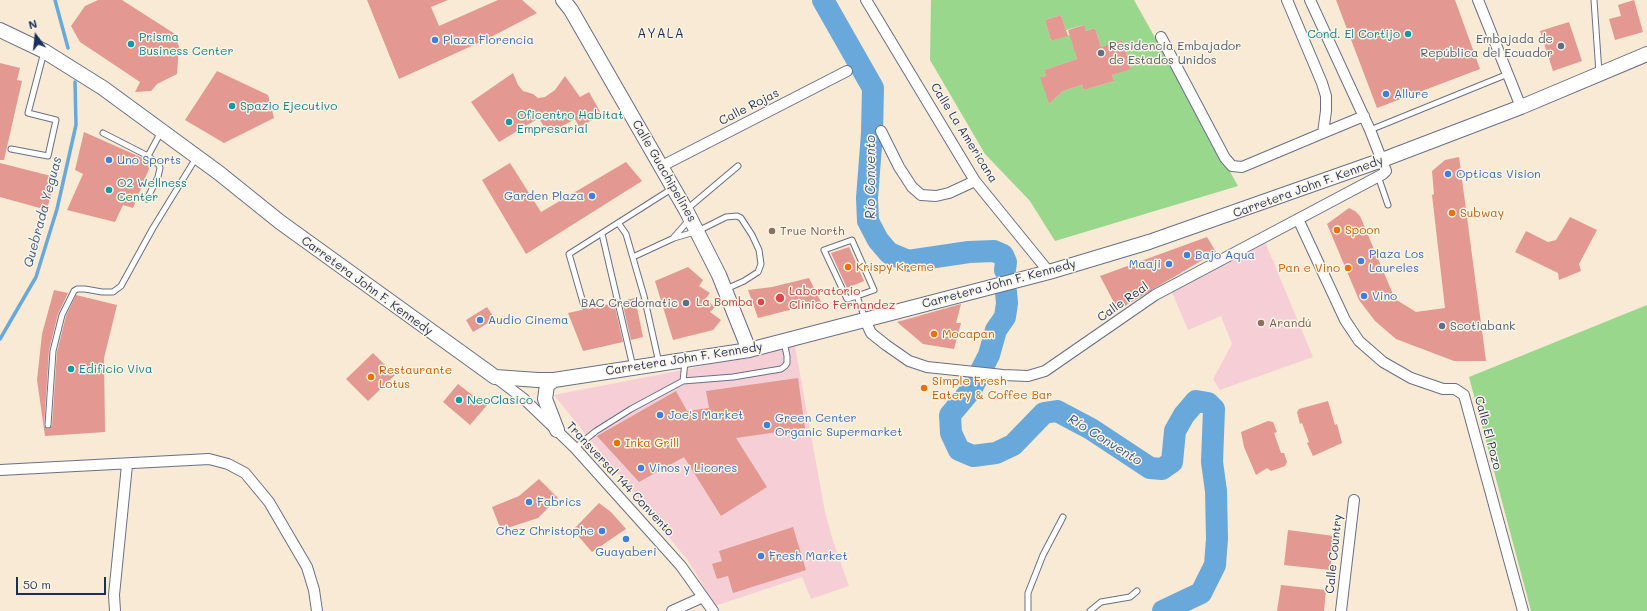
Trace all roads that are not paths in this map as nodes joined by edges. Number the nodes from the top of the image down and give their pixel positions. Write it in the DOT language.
graph roads {
  1 [pos="563,0"];
  2 [pos="866,0"];
  3 [pos="1287,0"];
  4 [pos="1310,0"];
  5 [pos="1478,0"];
  6 [pos="1594,0"];
  7 [pos="0,30"];
  8 [pos="1161,37"];
  9 [pos="44,51"];
  10 [pos="1647,54"];
  11 [pos="847,71"];
  12 [pos="1508,74"];
  13 [pos="1599,74"];
  14 [pos="1521,107"];
  15 [pos="1364,116"];
  16 [pos="1370,130"];
  17 [pos="881,131"];
  18 [pos="162,132"];
  19 [pos="102,133"];
  20 [pos="1323,133"];
  21 [pos="11,149"];
  22 [pos="148,156"];
  23 [pos="197,157"];
  24 [pos="1382,160"];
  25 [pos="662,166"];
  26 [pos="738,166"];
  27 [pos="1378,176"];
  28 [pos="975,181"];
  29 [pos="674,187"];
  30 [pos="147,199"];
  31 [pos="1388,205"];
  32 [pos="688,214"];
  33 [pos="1298,219"];
  34 [pos="619,224"];
  35 [pos="698,231"];
  36 [pos="602,234"];
  37 [pos="674,238"];
  38 [pos="633,257"];
  39 [pos="1050,272"];
  40 [pos="725,289"];
  41 [pos="857,296"];
  42 [pos="584,306"];
  43 [pos="865,320"];
  44 [pos="784,341"];
  45 [pos="749,350"];
  46 [pos="685,361"];
  47 [pos="659,364"];
  48 [pos="633,366"];
  49 [pos="495,377"];
  50 [pos="554,380"];
  51 [pos="683,381"];
  52 [pos="48,425"];
  53 [pos="557,430"];
  54 [pos="575,448"];
  55 [pos="127,465"];
  56 [pos="0,470"];
  57 [pos="1354,500"];
  58 [pos="1062,517"];
  59 [pos="1137,591"];
  60 [pos="703,598"];
  61 [pos="115,611"];
  62 [pos="318,611"];
  63 [pos="672,611"];
  64 [pos="713,611"];
  65 [pos="1028,611"];
  66 [pos="1090,611"];
  67 [pos="1341,611"];
  68 [pos="1523,611"];
  1 -- 25 [label="main road, Calle Guachipelines"];
  2 -- 28 [label="street, Calle La Americana"];
  3 -- 20 [label="street"];
  4 -- 15 [label="street"];
  5 -- 12 [label="street"];
  6 -- 13 [label="lane"];
  7 -- 9 [label="main road, Carretera John F. Kennedy"];
  8 -- 20 [label="street"];
  9 -- 18 [label="main road, Carretera John F. Kennedy"];
  9 -- 21 [label="lane"];
  10 -- 13 [label="main road, Carretera John F. Kennedy"];
  11 -- 25 [label="street, Calle Rojas"];
  12 -- 14 [label="street"];
  12 -- 16 [label="lane"];
  13 -- 14 [label="main road, Carretera John F. Kennedy"];
  14 -- 24 [label="main road, Carretera John F. Kennedy"];
  15 -- 16 [label="street"];
  15 -- 20 [label="street"];
  16 -- 24 [label="street"];
  17 -- 28 [label="street"];
  18 -- 22 [label="lane"];
  18 -- 23 [label="main road, Carretera John F. Kennedy"];
  19 -- 22 [label="lane"];
  22 -- 30 [label="lane"];
  23 -- 49 [label="main road, Carretera John F. Kennedy"];
  23 -- 52 [label="lane"];
  24 -- 27 [label="street"];
  24 -- 39 [label="main road, Carretera John F. Kennedy"];
  25 -- 29 [label="main road, Calle Guachipelines"];
  26 -- 32 [label="lane"];
  27 -- 31 [label="lane"];
  27 -- 33 [label="street, Calle Real"];
  28 -- 39 [label="street, Calle La Americana"];
  29 -- 32 [label="main road, Calle Guachipelines"];
  29 -- 34 [label="lane"];
  32 -- 35 [label="main road, Calle Guachipelines"];
  32 -- 37 [label="lane"];
  33 -- 43 [label="street, Calle Real"];
  33 -- 68 [label="street, Calle El Pozo"];
  34 -- 36 [label="lane"];
  34 -- 38 [label="lane"];
  35 -- 37 [label="lane"];
  35 -- 40 [label="main road, Calle Guachipelines"];
  35 -- 40 [label="lane"];
  36 -- 42 [label="lane"];
  36 -- 48 [label="lane"];
  37 -- 38 [label="lane"];
  38 -- 47 [label="lane"];
  39 -- 43 [label="main road, Carretera John F. Kennedy"];
  40 -- 45 [label="main road, Calle Guachipelines"];
  41 -- 41 [label="lane"];
  41 -- 43 [label="lane"];
  43 -- 44 [label="main road, Carretera John F. Kennedy"];
  44 -- 45 [label="main road, Carretera John F. Kennedy"];
  44 -- 51 [label="lane"];
  45 -- 46 [label="main road, Carretera John F. Kennedy"];
  46 -- 47 [label="main road, Carretera John F. Kennedy"];
  46 -- 51 [label="lane"];
  47 -- 48 [label="main road, Carretera John F. Kennedy"];
  48 -- 50 [label="main road, Carretera John F. Kennedy"];
  49 -- 50 [label="main road, Carretera John F. Kennedy"];
  49 -- 53 [label="street, Transversal 144 Convento"];
  50 -- 53 [label="main road"];
  51 -- 54 [label="lane"];
  53 -- 54 [label="street, Transversal 144 Convento"];
  54 -- 60 [label="street, Transversal 144 Convento"];
  55 -- 56 [label="street"];
  55 -- 61 [label="street"];
  55 -- 62 [label="street"];
  57 -- 67 [label="street, Calle Country"];
  58 -- 65 [label="lane"];
  59 -- 66 [label="lane"];
  60 -- 63 [label="street"];
  60 -- 64 [label="street, Transversal 144 Convento"];
}
